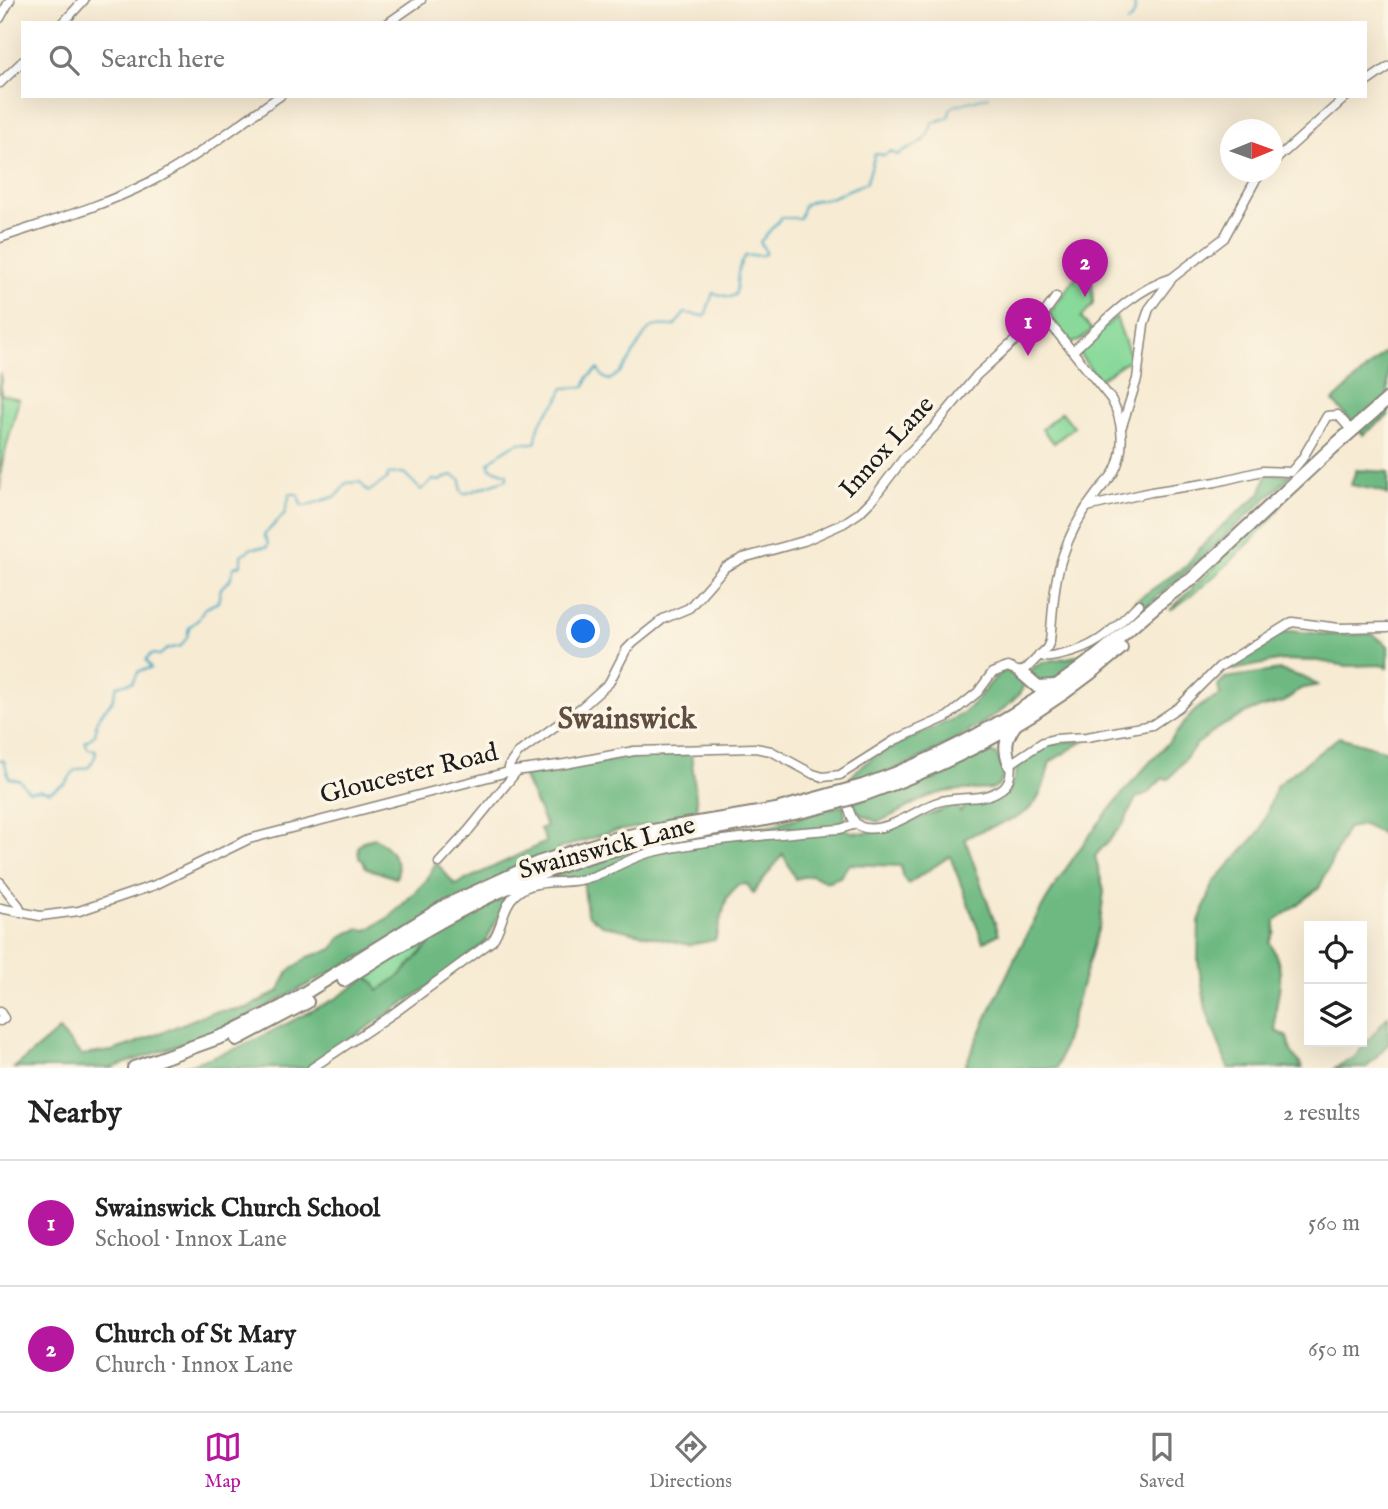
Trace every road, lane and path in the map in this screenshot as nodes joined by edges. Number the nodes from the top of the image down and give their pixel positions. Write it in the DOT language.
graph roads {
  1 [pos="10,0"];
  2 [pos="83,0"];
  3 [pos="421,0"];
  4 [pos="0,19"];
  5 [pos="66,21"];
  6 [pos="391,21"];
  7 [pos="21,63"];
  8 [pos="1388,67"];
  9 [pos="1367,82"];
  10 [pos="0,83"];
  11 [pos="277,98"];
  12 [pos="1345,98"];
  13 [pos="1283,153"];
  14 [pos="1256,182"];
  15 [pos="0,238"];
  16 [pos="1172,278"];
  17 [pos="1056,297"];
  18 [pos="1043,315"];
  19 [pos="1073,351"];
  20 [pos="1388,399"];
  21 [pos="1121,429"];
  22 [pos="1351,430"];
  23 [pos="1105,483"];
  24 [pos="1110,501"];
  25 [pos="1087,507"];
  26 [pos="1191,580"];
  27 [pos="1139,604"];
  28 [pos="1388,627"];
  29 [pos="1039,654"];
  30 [pos="1024,674"];
  31 [pos="1059,685"];
  32 [pos="1015,719"];
  33 [pos="981,744"];
  34 [pos="1008,759"];
  35 [pos="512,772"];
  36 [pos="840,775"];
  37 [pos="864,790"];
  38 [pos="840,796"];
  39 [pos="856,824"];
  40 [pos="439,863"];
  41 [pos="0,882"];
  42 [pos="0,908"];
  43 [pos="21,914"];
  44 [pos="0,1012"];
  45 [pos="0,1021"];
  46 [pos="134,1068"];
  47 [pos="158,1068"];
  48 [pos="312,1068"];
  1 -- 4 [label="street"];
  2 -- 5 [label="street"];
  3 -- 6 [label="street"];
  7 -- 10 [label="street"];
  8 -- 9 [label="street"];
  11 -- 15 [label="street"];
  12 -- 13 [label="street"];
  14 -- 16 [label="street"];
  16 -- 19 [label="street"];
  16 -- 21 [label="street"];
  17 -- 18 [label="street, Innox Lane"];
  18 -- 19 [label="street"];
  18 -- 35 [label="street, Innox Lane"];
  19 -- 21 [label="street"];
  20 -- 22 [label="highway"];
  21 -- 23 [label="street"];
  22 -- 24 [label="street"];
  22 -- 26 [label="highway"];
  23 -- 24 [label="street"];
  23 -- 25 [label="street"];
  24 -- 25 [label="street"];
  25 -- 29 [label="street"];
  26 -- 31 [label="highway"];
  26 -- 32 [label="highway"];
  27 -- 29 [label="street"];
  28 -- 34 [label="street"];
  29 -- 30 [label="street"];
  30 -- 31 [label="highway"];
  30 -- 32 [label="highway"];
  30 -- 36 [label="street"];
  31 -- 32 [label="highway"];
  32 -- 33 [label="highway"];
  32 -- 34 [label="highway"];
  32 -- 37 [label="highway"];
  33 -- 34 [label="highway"];
  33 -- 37 [label="highway"];
  34 -- 39 [label="street"];
  35 -- 36 [label="street, Gloucester Road"];
  35 -- 40 [label="street, Innox Lane"];
  35 -- 43 [label="street, Gloucester Road"];
  36 -- 38 [label="street"];
  37 -- 38 [label="highway, bridge"];
  38 -- 39 [label="street"];
  38 -- 46 [label="highway"];
  38 -- 47 [label="highway"];
  39 -- 48 [label="street, Swainswick Lane"];
  41 -- 43 [label="street"];
  42 -- 43 [label="street, Gloucester Road"];
  44 -- 45 [label="street"];
}
